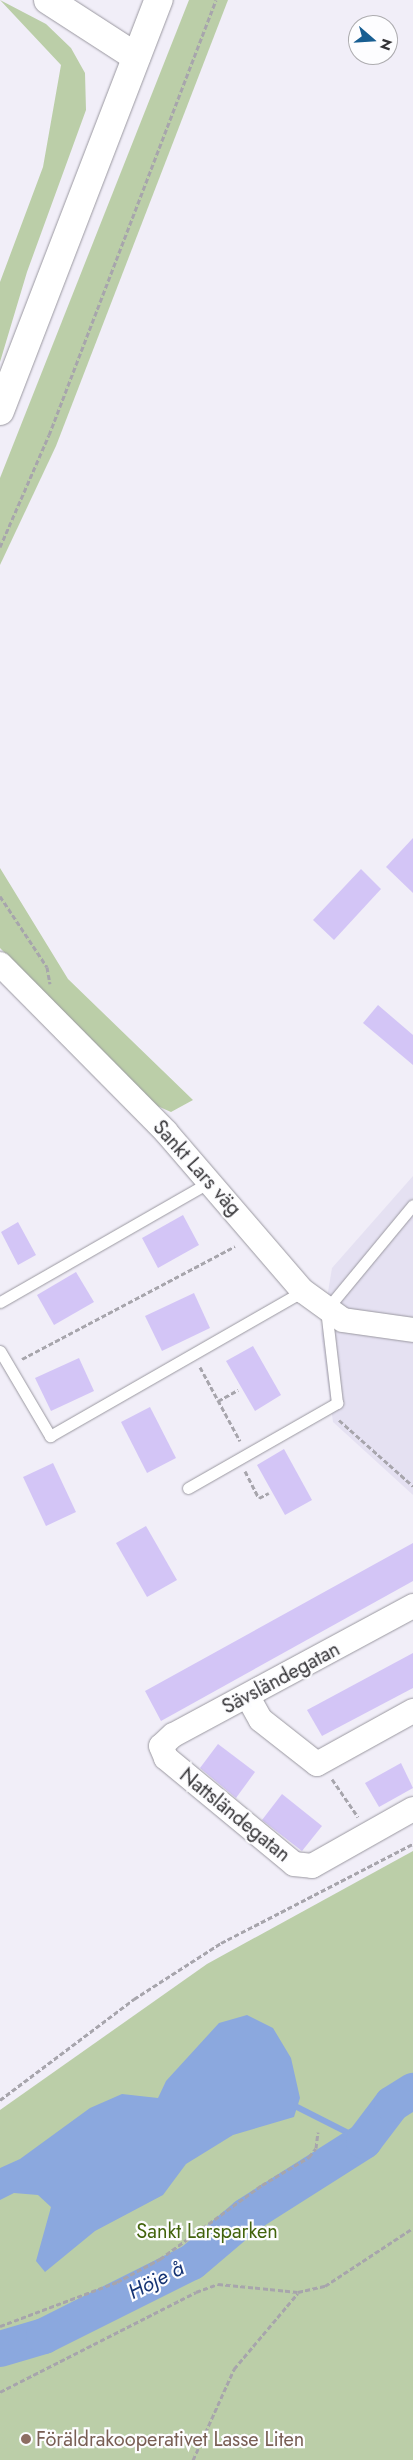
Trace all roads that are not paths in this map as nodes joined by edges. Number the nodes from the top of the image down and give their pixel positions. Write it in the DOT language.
graph roads {
  1 [pos="48,0"];
  2 [pos="159,0"];
  3 [pos="136,57"];
  4 [pos="0,411"];
  5 [pos="0,964"];
  6 [pos="210,1181"];
  7 [pos="413,1205"];
  8 [pos="303,1291"];
  9 [pos="0,1302"];
  10 [pos="326,1310"];
  11 [pos="413,1330"];
  12 [pos="0,1352"];
  13 [pos="188,1488"];
  14 [pos="413,1606"];
  15 [pos="248,1697"];
  16 [pos="413,1711"];
  17 [pos="166,1758"];
  18 [pos="413,1809"];
  1 -- 3 [label="main road"];
  2 -- 3 [label="main road"];
  3 -- 4 [label="main road"];
  5 -- 6 [label="street, Sankt Lars väg"];
  6 -- 8 [label="street, Sankt Lars väg"];
  6 -- 9 [label="lane"];
  7 -- 10 [label="lane"];
  8 -- 10 [label="street, Sankt Lars väg"];
  8 -- 12 [label="lane"];
  10 -- 11 [label="street, Sankt Lars väg"];
  10 -- 13 [label="lane"];
  14 -- 15 [label="street, Sävsländegatan"];
  15 -- 16 [label="street"];
  15 -- 17 [label="street, Sävsländegatan"];
  17 -- 18 [label="street, Nattsländegatan"];
}
